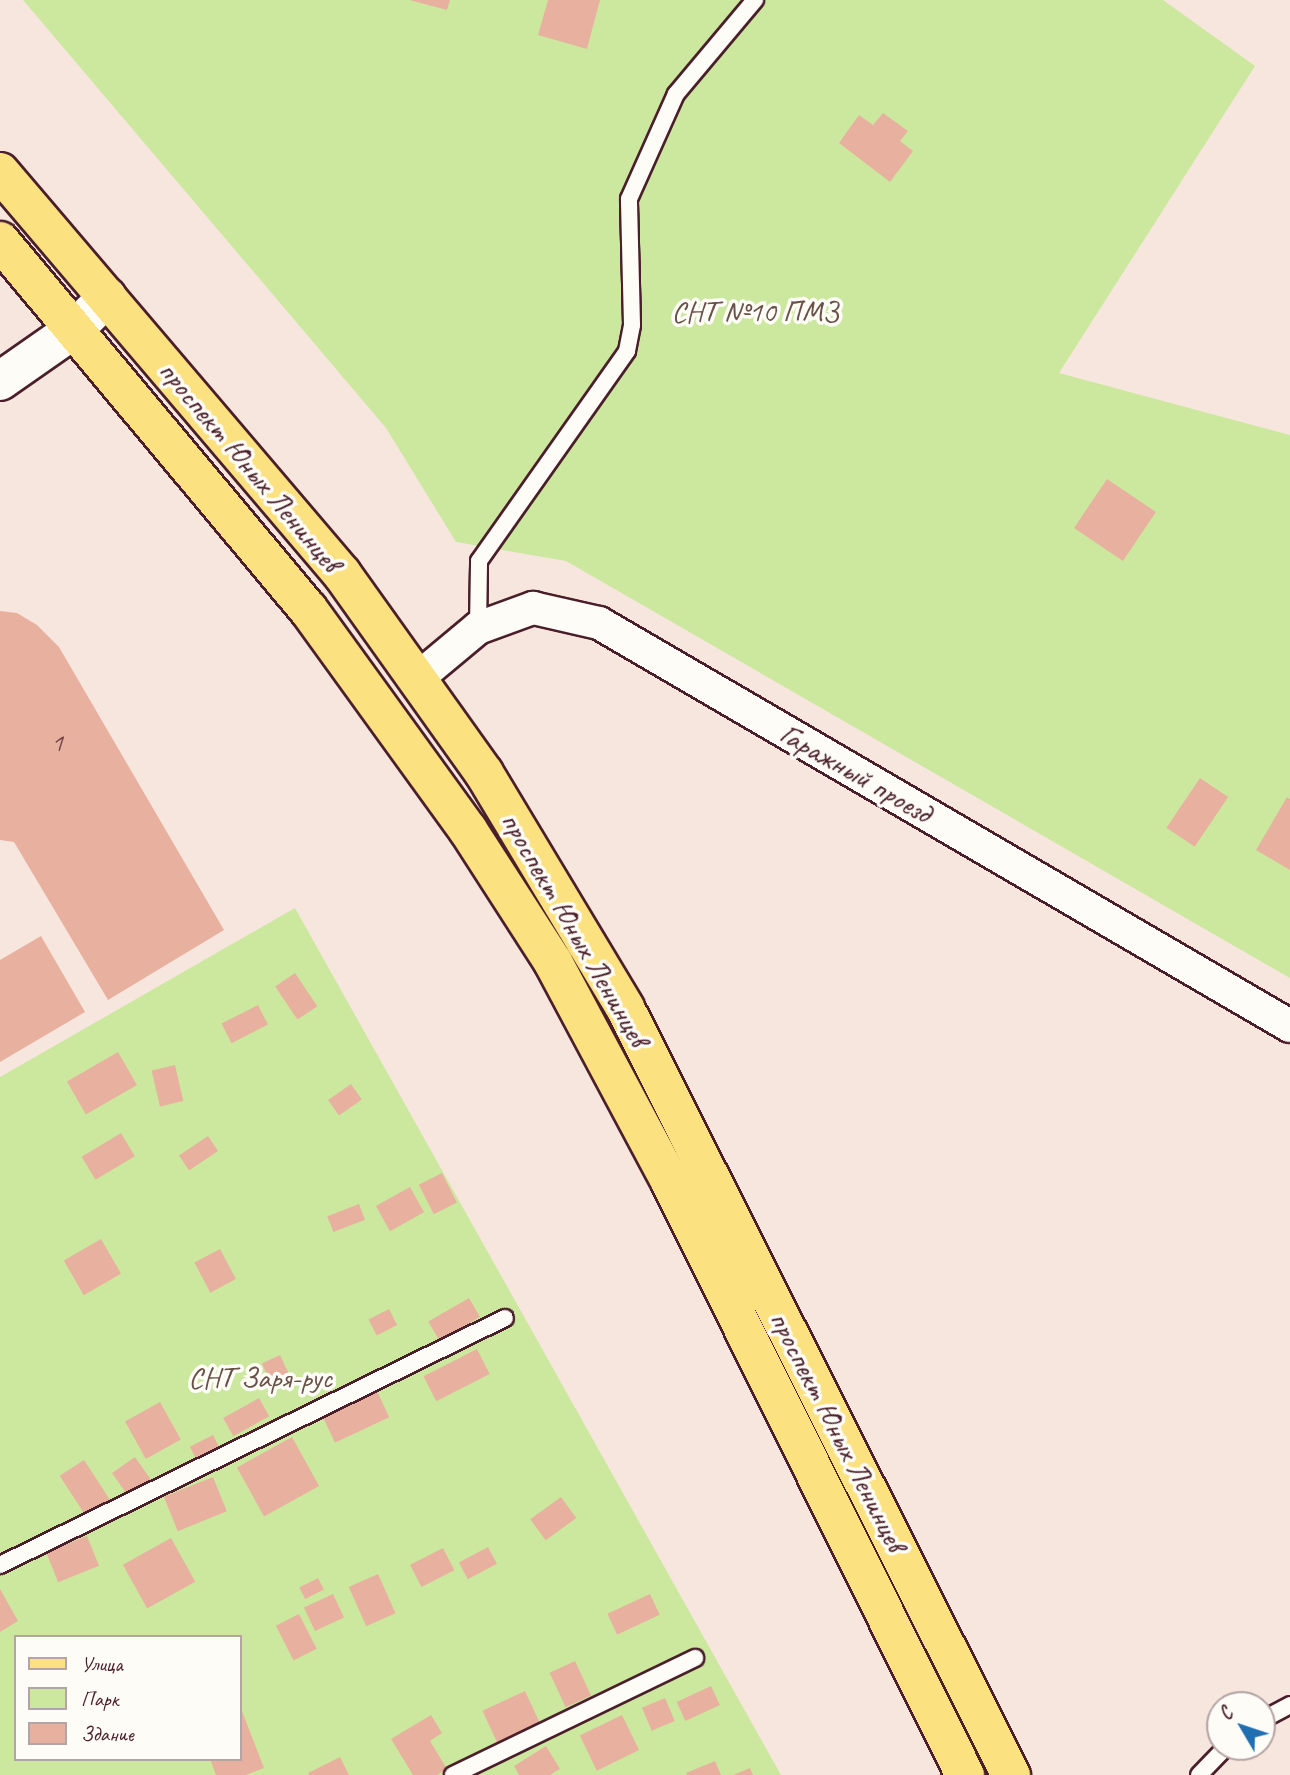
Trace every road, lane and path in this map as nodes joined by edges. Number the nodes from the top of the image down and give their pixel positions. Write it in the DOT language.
graph roads {
  1 [pos="755,0"];
  2 [pos="0,172"];
  3 [pos="0,241"];
  4 [pos="107,298"];
  5 [pos="76,328"];
  6 [pos="0,381"];
  7 [pos="478,628"];
  8 [pos="418,678"];
  9 [pos="1290,1026"];
  10 [pos="505,1318"];
  11 [pos="0,1565"];
  12 [pos="695,1658"];
  13 [pos="1212,1761"];
  14 [pos="453,1775"];
  15 [pos="965,1775"];
  16 [pos="1012,1775"];
  17 [pos="1199,1775"];
  1 -- 7 [label="lane"];
  2 -- 4 [label="main road, проспект Юных Ленинцев"];
  3 -- 5 [label="main road, проспект Юных Ленинцев"];
  4 -- 5 [label="main road"];
  4 -- 8 [label="main road, проспект Юных Ленинцев"];
  5 -- 6 [label="main road"];
  5 -- 15 [label="main road, проспект Юных Ленинцев"];
  7 -- 8 [label="street, Гаражный проезд"];
  7 -- 9 [label="street, Гаражный проезд"];
  8 -- 16 [label="main road, проспект Юных Ленинцев"];
  10 -- 11 [label="lane"];
  12 -- 14 [label="lane"];
  13 -- 17 [label="lane"];
}
